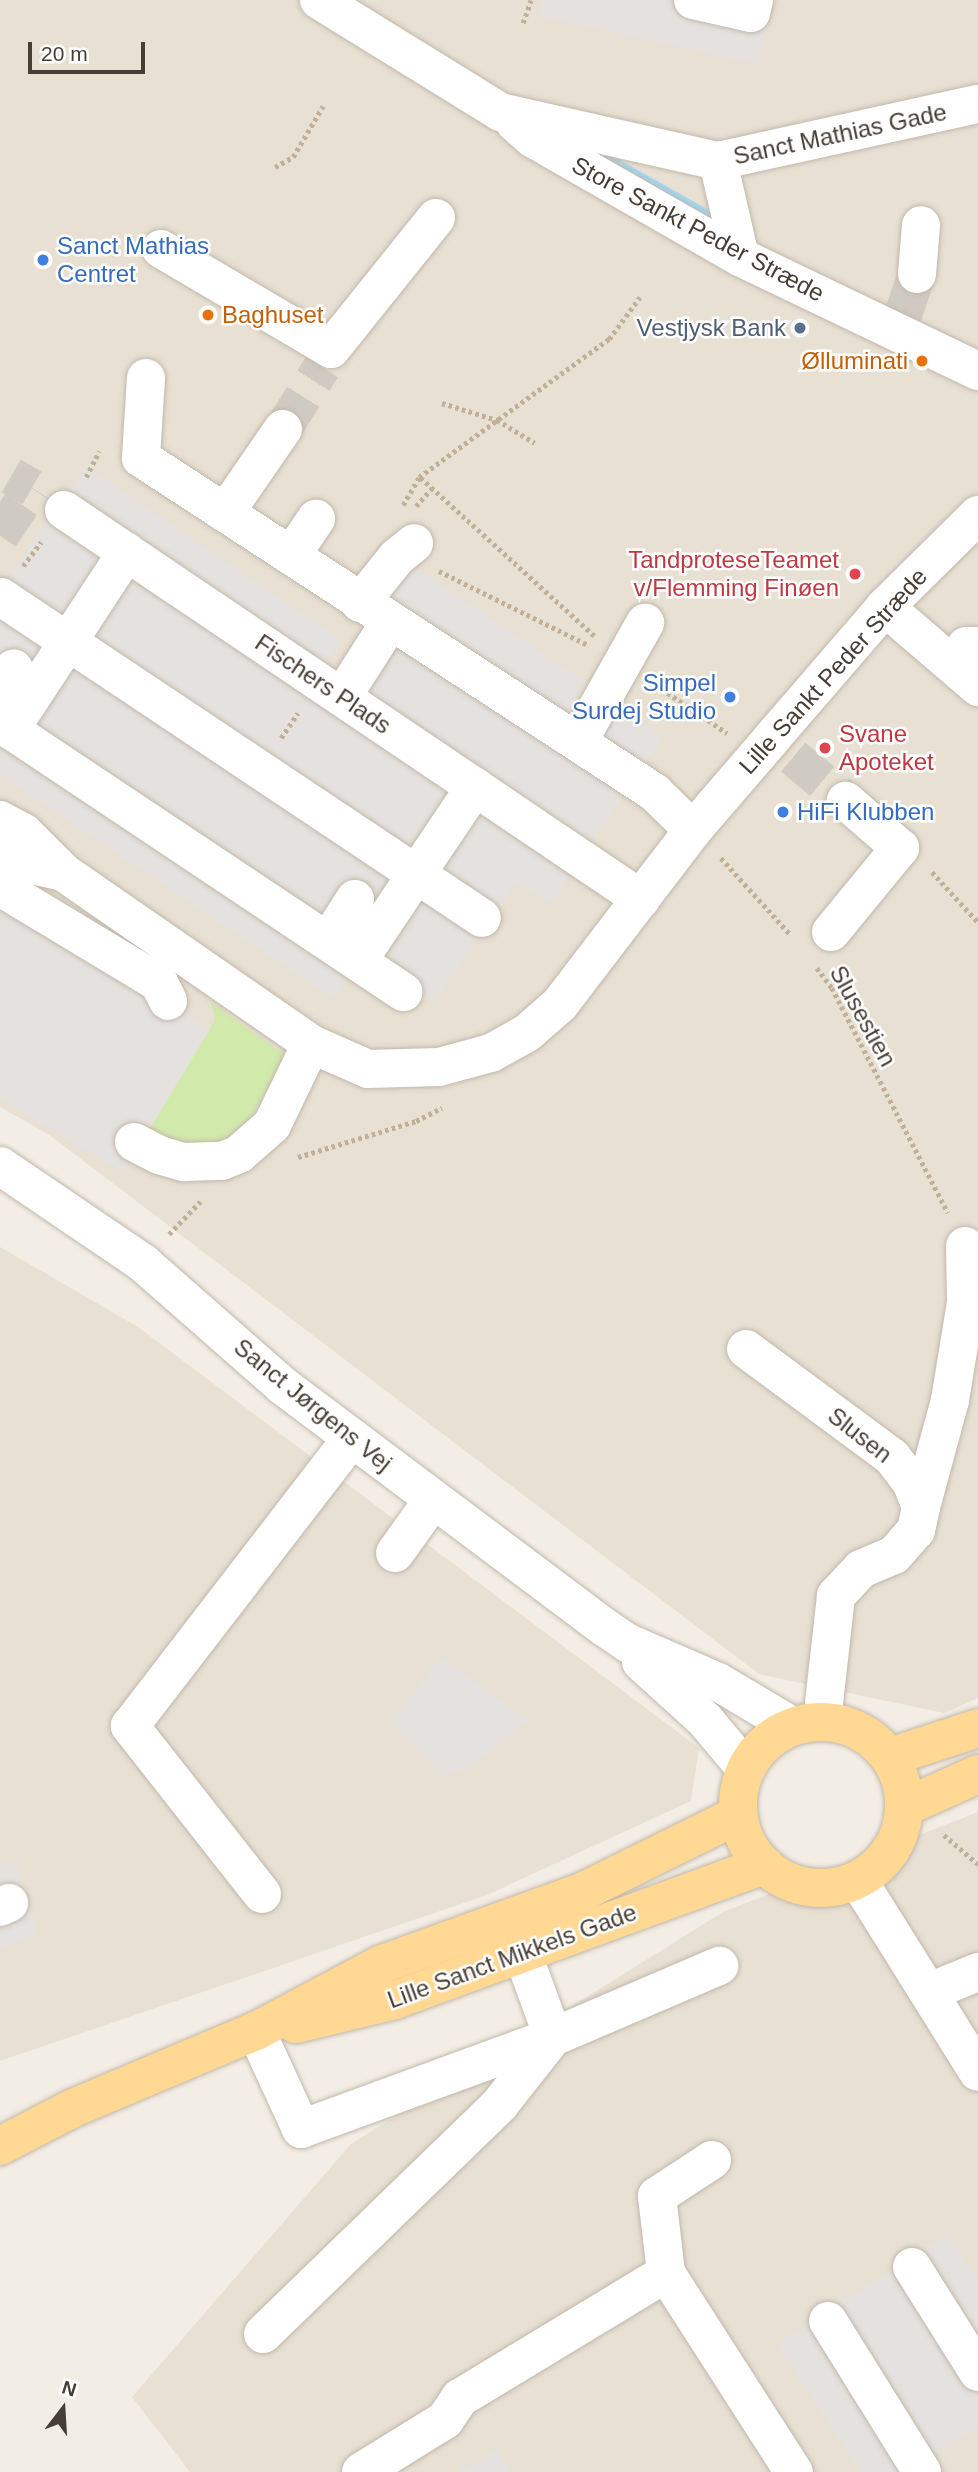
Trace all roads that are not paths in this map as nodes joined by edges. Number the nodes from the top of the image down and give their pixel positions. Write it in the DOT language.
graph roads {
  1 [pos="319,0"];
  2 [pos="693,0"];
  3 [pos="754,0"];
  4 [pos="978,104"];
  5 [pos="500,112"];
  6 [pos="718,161"];
  7 [pos="436,218"];
  8 [pos="921,225"];
  9 [pos="161,249"];
  10 [pos="740,257"];
  11 [pos="917,274"];
  12 [pos="978,371"];
  13 [pos="146,378"];
  14 [pos="277,438"];
  15 [pos="64,510"];
  16 [pos="225,513"];
  17 [pos="978,515"];
  18 [pos="316,519"];
  19 [pos="410,546"];
  20 [pos="127,552"];
  21 [pos="291,556"];
  22 [pos="1,597"];
  23 [pos="893,599"];
  24 [pos="375,613"];
  25 [pos="645,623"];
  26 [pos="69,642"];
  27 [pos="974,650"];
  28 [pos="978,687"];
  29 [pos="342,697"];
  30 [pos="5,727"];
  31 [pos="578,742"];
  32 [pos="475,787"];
  33 [pos="846,801"];
  34 [pos="0,820"];
  35 [pos="693,830"];
  36 [pos="0,858"];
  37 [pos="63,872"];
  38 [pos="416,874"];
  39 [pos="0,887"];
  40 [pos="355,899"];
  41 [pos="641,899"];
  42 [pos="482,918"];
  43 [pos="815,948"];
  44 [pos="343,951"];
  45 [pos="404,992"];
  46 [pos="168,1001"];
  47 [pos="312,1045"];
  48 [pos="134,1142"];
  49 [pos="0,1166"];
  50 [pos="965,1246"];
  51 [pos="746,1349"];
  52 [pos="352,1438"];
  53 [pos="433,1500"];
  54 [pos="921,1507"];
  55 [pos="395,1553"];
  56 [pos="628,1643"];
  57 [pos="807,1724"];
  58 [pos="978,1728"];
  59 [pos="890,1757"];
  60 [pos="746,1769"];
  61 [pos="978,1774"];
  62 [pos="905,1807"];
  63 [pos="738,1815"];
  64 [pos="764,1865"];
  65 [pos="858,1880"];
  66 [pos="262,1894"];
  67 [pos="522,1952"];
  68 [pos="719,1966"];
  69 [pos="978,1972"];
  70 [pos="929,1992"];
  71 [pos="256,2031"];
  72 [pos="553,2037"];
  73 [pos="978,2072"];
  74 [pos="0,2146"];
  75 [pos="712,2160"];
  76 [pos="912,2267"];
  77 [pos="666,2273"];
  78 [pos="828,2321"];
  79 [pos="263,2334"];
  80 [pos="978,2372"];
  81 [pos="360,2472"];
  82 [pos="794,2472"];
  83 [pos="922,2472"];
  1 -- 5 [label="street, Sanct Mathias Gade"];
  2 -- 3 [label="street"];
  4 -- 6 [label="street, Sanct Mathias Gade"];
  5 -- 6 [label="street, Sanct Mathias Gade"];
  5 -- 10 [label="street, Store Sankt Peder Stræde"];
  6 -- 10 [label="street"];
  7 -- 9 [label="street"];
  8 -- 11 [label="street"];
  10 -- 12 [label="street, Store Sankt Peder Stræde"];
  13 -- 16 [label="street"];
  14 -- 16 [label="street"];
  15 -- 20 [label="street, Fischers Plads"];
  16 -- 21 [label="street"];
  17 -- 23 [label="street, Lille Sankt Peder Stræde"];
  18 -- 21 [label="street"];
  19 -- 24 [label="street"];
  20 -- 26 [label="street"];
  20 -- 29 [label="street, Fischers Plads"];
  21 -- 24 [label="street"];
  22 -- 26 [label="street"];
  23 -- 27 [label="street"];
  23 -- 28 [label="street"];
  23 -- 35 [label="street, Lille Sankt Peder Stræde"];
  24 -- 29 [label="street"];
  24 -- 31 [label="street"];
  25 -- 31 [label="street"];
  26 -- 30 [label="street"];
  26 -- 38 [label="street"];
  29 -- 32 [label="street, Fischers Plads"];
  30 -- 44 [label="street"];
  31 -- 35 [label="street"];
  32 -- 38 [label="street"];
  32 -- 41 [label="street, Fischers Plads"];
  33 -- 43 [label="street"];
  34 -- 37 [label="street"];
  35 -- 41 [label="street, Lille Sankt Peder Stræde"];
  36 -- 37 [label="street"];
  37 -- 47 [label="street, Lille Sankt Peder Stræde"];
  38 -- 42 [label="street"];
  38 -- 44 [label="street"];
  39 -- 46 [label="street"];
  40 -- 44 [label="street"];
  41 -- 47 [label="street, Lille Sankt Peder Stræde"];
  44 -- 45 [label="street"];
  47 -- 48 [label="street"];
  49 -- 52 [label="street, Sanct Jørgens Vej"];
  50 -- 54 [label="street"];
  51 -- 54 [label="street, Slusen"];
  52 -- 53 [label="street, Sanct Jørgens Vej"];
  52 -- 66 [label="street"];
  53 -- 55 [label="street"];
  53 -- 56 [label="street, Sanct Jørgens Vej"];
  54 -- 57 [label="street"];
  56 -- 57 [label="street, Sanct Jørgens Vej"];
  56 -- 60 [label="street, Sanct Jørgens Vej"];
  57 -- 59 [label="main road"];
  57 -- 60 [label="main road"];
  58 -- 59 [label="main road"];
  59 -- 62 [label="main road"];
  60 -- 63 [label="main road"];
  61 -- 62 [label="main road"];
  62 -- 65 [label="main road"];
  63 -- 64 [label="main road"];
  63 -- 71 [label="main road, Lille Sanct Mikkels Gade"];
  64 -- 65 [label="main road"];
  64 -- 67 [label="main road, Lille Sanct Mikkels Gade"];
  65 -- 70 [label="street"];
  67 -- 71 [label="main road, Lille Sanct Mikkels Gade"];
  67 -- 72 [label="street"];
  68 -- 72 [label="street"];
  69 -- 70 [label="street"];
  70 -- 73 [label="street"];
  71 -- 72 [label="street"];
  71 -- 74 [label="main road, Lille Sanct Mikkels Gade"];
  72 -- 79 [label="street"];
  75 -- 77 [label="street"];
  76 -- 80 [label="street"];
  77 -- 81 [label="street"];
  77 -- 82 [label="street"];
  78 -- 83 [label="street"];
}
